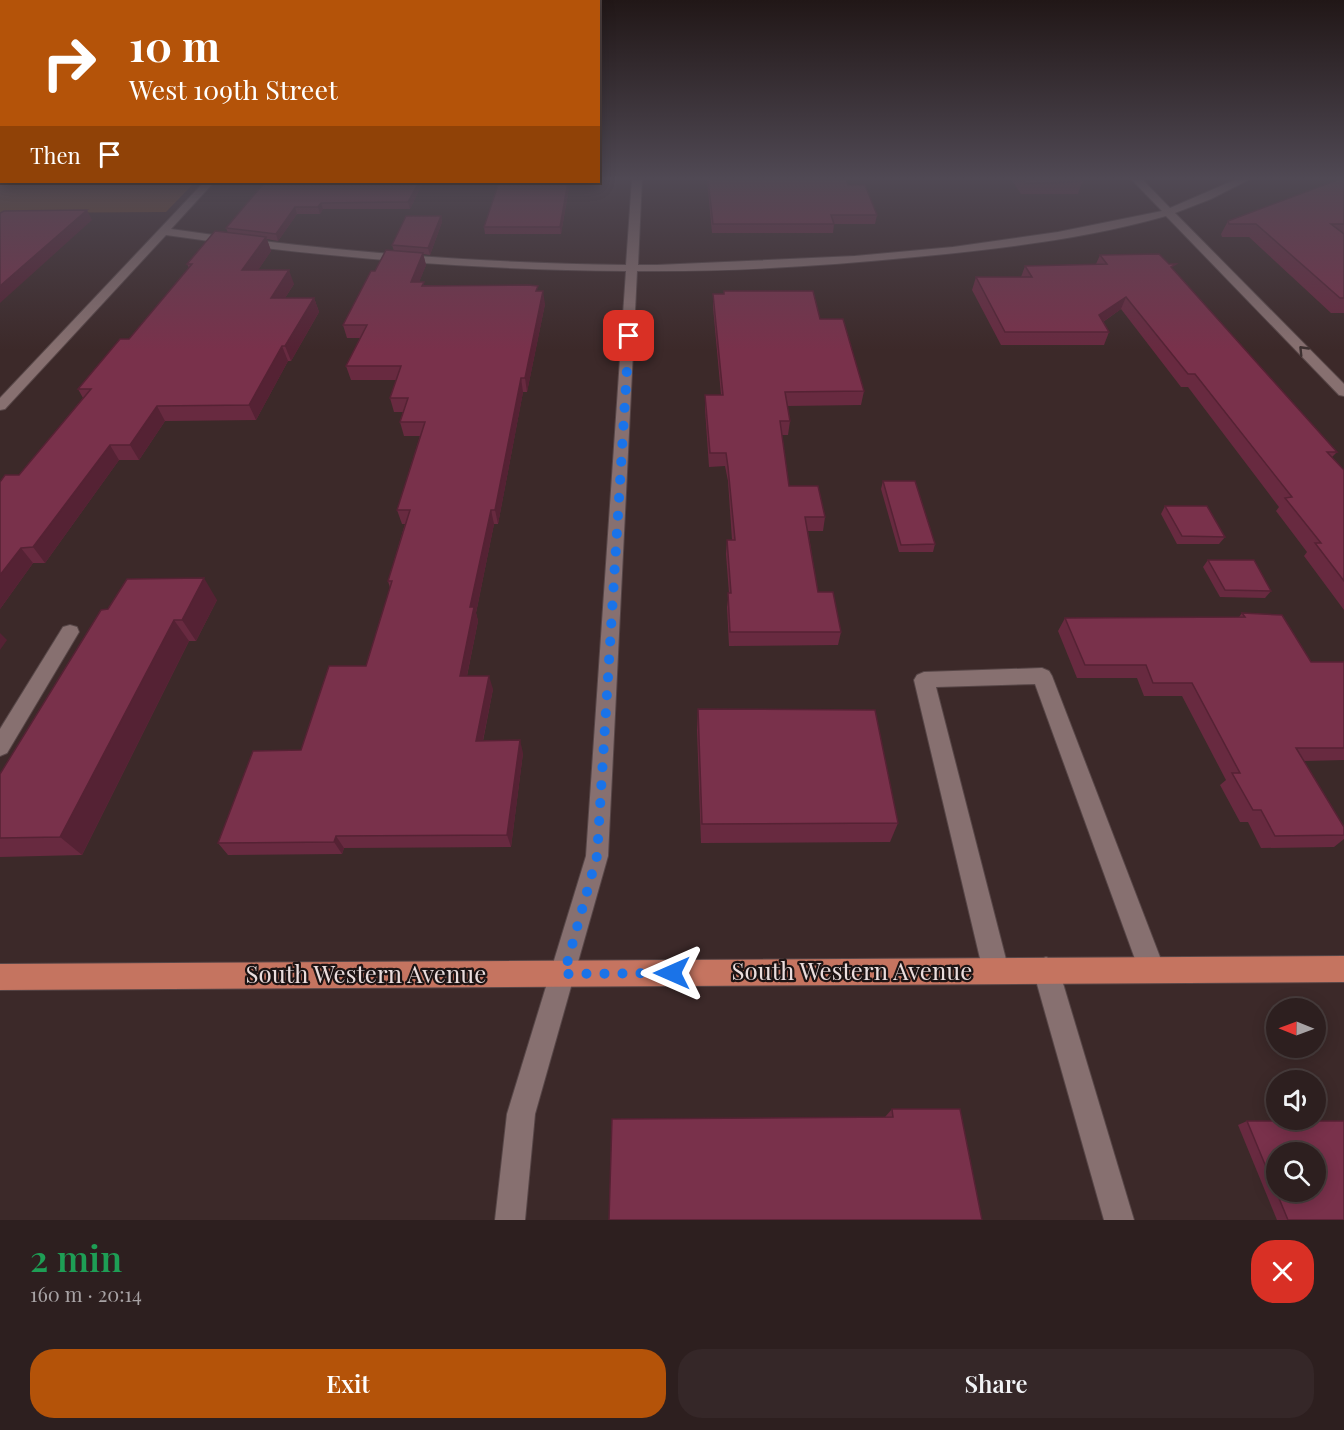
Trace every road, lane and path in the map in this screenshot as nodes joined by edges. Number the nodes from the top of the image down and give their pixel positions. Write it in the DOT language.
graph roads {
  1 [pos="158,236"];
  2 [pos="195,236"];
  3 [pos="635,236"];
  4 [pos="1059,236"];
  5 [pos="1191,236"];
  6 [pos="634,267"];
  7 [pos="1344,392"];
  8 [pos="0,406"];
  9 [pos="70,632"];
  10 [pos="0,747"];
  11 [pos="1344,969"];
  12 [pos="1046,970"];
  13 [pos="1152,970"];
  14 [pos="996,971"];
  15 [pos="564,974"];
  16 [pos="0,977"];
  17 [pos="510,1220"];
  18 [pos="1119,1220"];
  1 -- 8 [label="street"];
  2 -- 6 [label="street"];
  3 -- 6 [label="street"];
  4 -- 6 [label="street"];
  7 -- 5 [label="street, one-way"];
  6 -- 15 [label="street"];
  9 -- 10 [label="street"];
  11 -- 13 [label="main road, South Western Avenue"];
  12 -- 13 [label="main road, South Western Avenue"];
  12 -- 14 [label="main road, South Western Avenue"];
  12 -- 18 [label="street"];
  13 -- 14 [label="street"];
  14 -- 15 [label="main road, South Western Avenue"];
  15 -- 16 [label="main road, South Western Avenue"];
  15 -- 17 [label="street"];
}
